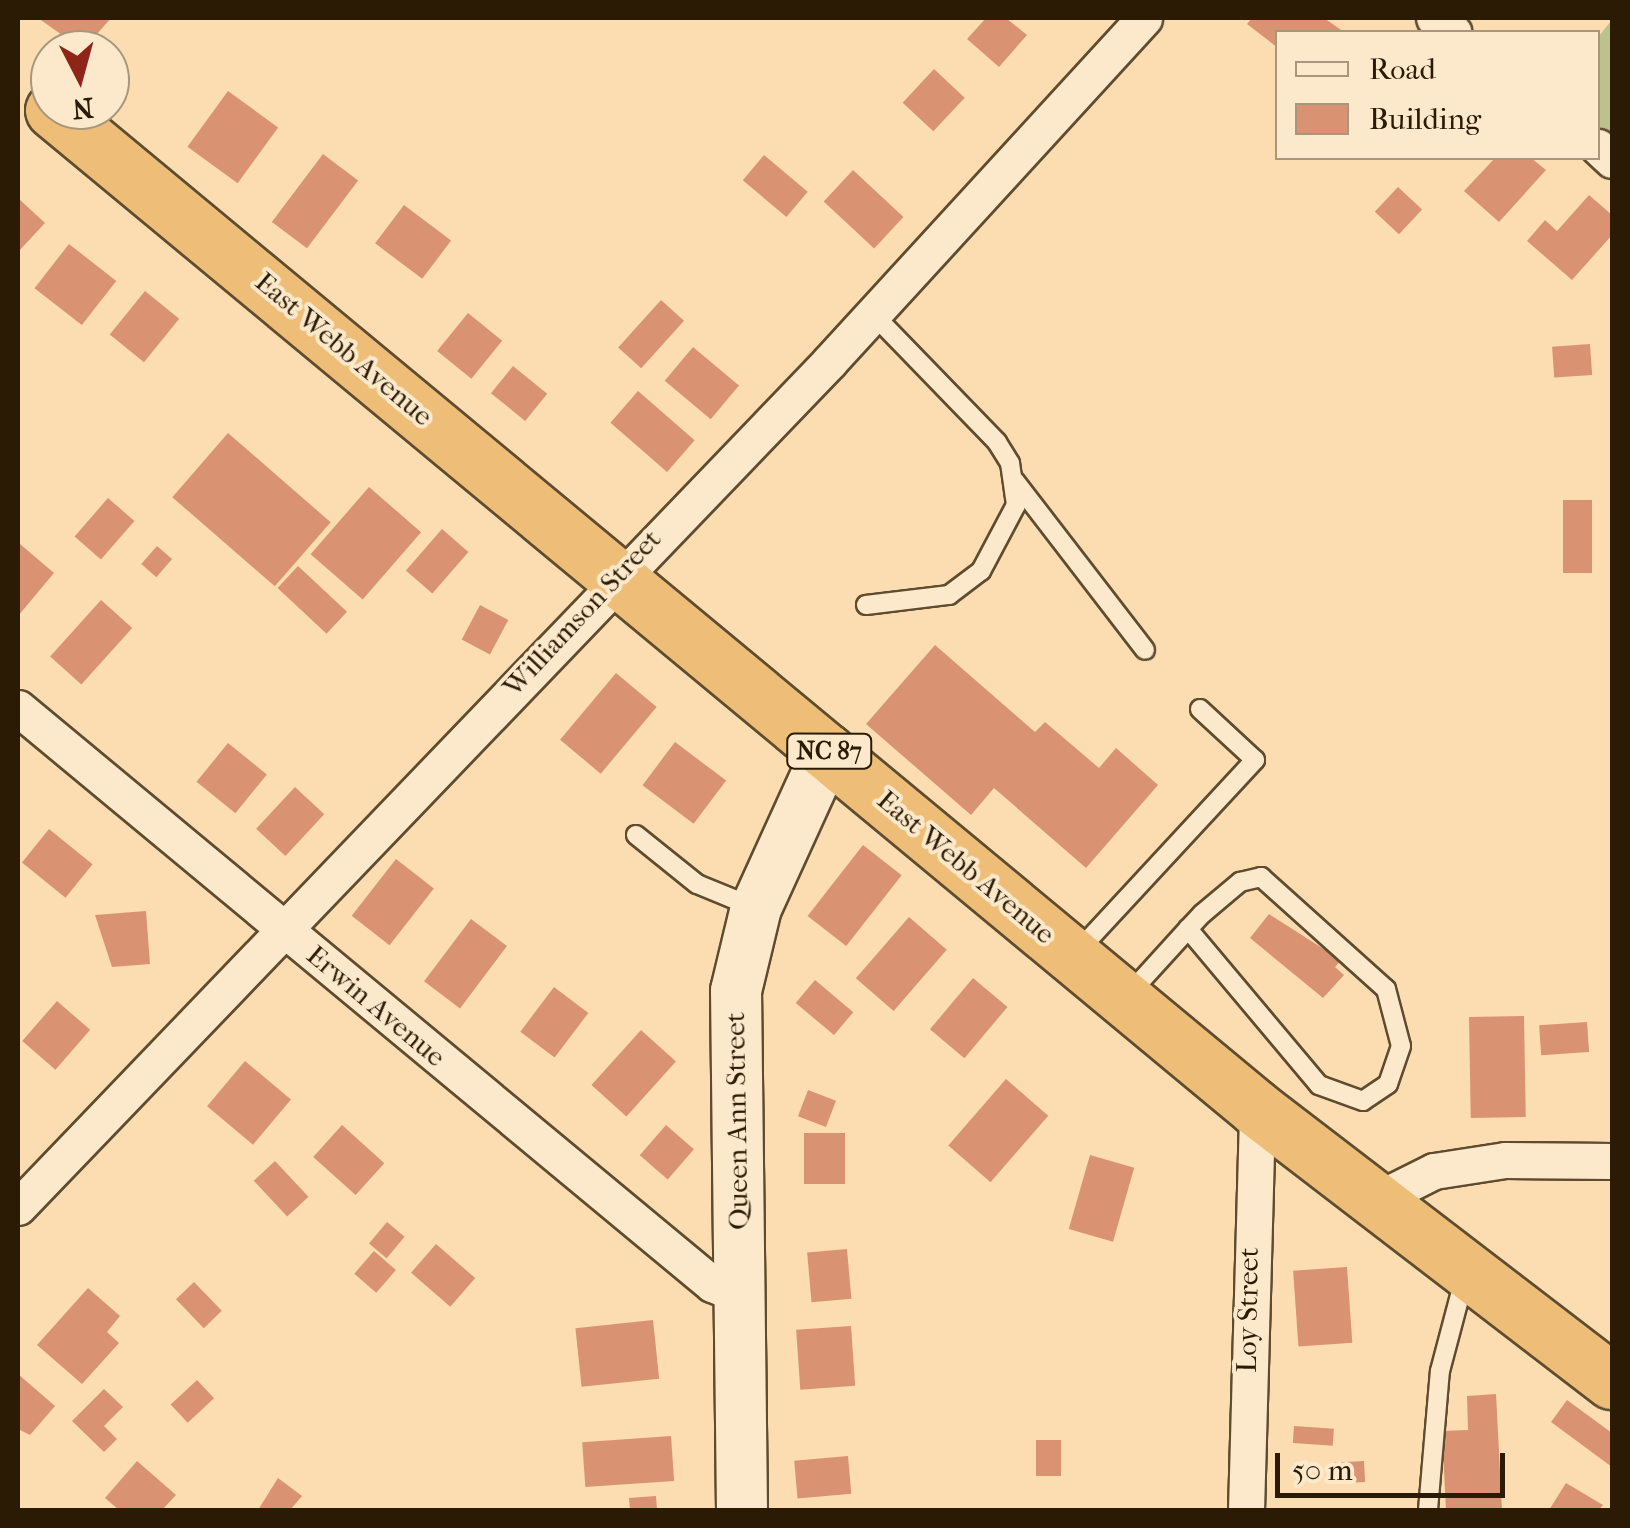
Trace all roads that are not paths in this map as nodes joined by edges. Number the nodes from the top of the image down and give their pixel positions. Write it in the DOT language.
graph roads {
  1 [pos="1144,18"];
  2 [pos="78,130"];
  3 [pos="872,313"];
  4 [pos="1015,480"];
  5 [pos="618,578"];
  6 [pos="866,605"];
  7 [pos="1145,650"];
  8 [pos="18,708"];
  9 [pos="1200,709"];
  10 [pos="828,750"];
  11 [pos="636,835"];
  12 [pos="756,908"];
  13 [pos="281,927"];
  14 [pos="1188,930"];
  15 [pos="1073,956"];
  16 [pos="1125,1000"];
  17 [pos="1256,1109"];
  18 [pos="1612,1160"];
  19 [pos="1376,1200"];
  20 [pos="18,1207"];
  21 [pos="1467,1270"];
  22 [pos="739,1295"];
  23 [pos="1612,1381"];
  24 [pos="742,1510"];
  25 [pos="1246,1510"];
  26 [pos="1428,1510"];
  1 -- 3 [label="street, Williamson Street"];
  2 -- 5 [label="highway, East Webb Avenue / NC 87"];
  3 -- 4 [label="lane"];
  3 -- 5 [label="street, Williamson Street"];
  4 -- 6 [label="lane"];
  4 -- 7 [label="lane"];
  5 -- 10 [label="highway, East Webb Avenue / NC 87"];
  5 -- 13 [label="street, Williamson Street"];
  8 -- 13 [label="street, Erwin Avenue"];
  9 -- 15 [label="lane"];
  10 -- 12 [label="street, Queen Ann Street"];
  10 -- 15 [label="highway, East Webb Avenue / NC 87"];
  11 -- 12 [label="lane"];
  12 -- 22 [label="street, Queen Ann Street"];
  13 -- 20 [label="street, Williamson Street"];
  13 -- 22 [label="street, Erwin Avenue"];
  14 -- 14 [label="lane"];
  14 -- 16 [label="lane"];
  15 -- 16 [label="highway, East Webb Avenue / NC 87"];
  16 -- 17 [label="highway, East Webb Avenue / NC 87"];
  17 -- 19 [label="highway, East Webb Avenue / NC 87"];
  17 -- 25 [label="street, Loy Street"];
  18 -- 19 [label="street"];
  19 -- 21 [label="highway, East Webb Avenue / NC 87"];
  21 -- 23 [label="highway, East Webb Avenue / NC 87"];
  21 -- 26 [label="lane"];
  22 -- 24 [label="street, Queen Ann Street"];
}
